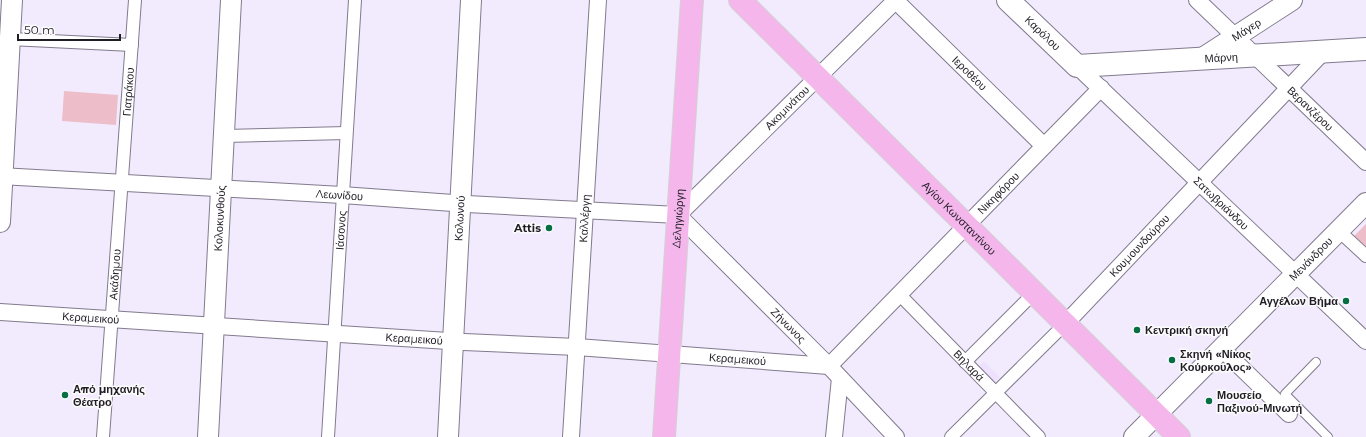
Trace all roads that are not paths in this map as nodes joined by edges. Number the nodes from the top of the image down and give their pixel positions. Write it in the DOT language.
graph roads {
  1 [pos="12,0"];
  2 [pos="135,0"];
  3 [pos="232,0"];
  4 [pos="355,0"];
  5 [pos="471,0"];
  6 [pos="598,0"];
  7 [pos="692,0"];
  8 [pos="740,0"];
  9 [pos="896,0"];
  10 [pos="1008,0"];
  11 [pos="1197,0"];
  12 [pos="1292,0"];
  13 [pos="1235,37"];
  14 [pos="5,38"];
  15 [pos="132,45"];
  16 [pos="1366,49"];
  17 [pos="1324,51"];
  18 [pos="1255,56"];
  19 [pos="1201,59"];
  20 [pos="1077,66"];
  21 [pos="817,77"];
  22 [pos="1100,88"];
  23 [pos="1290,89"];
  24 [pos="346,133"];
  25 [pos="224,136"];
  26 [pos="1044,146"];
  27 [pos="1366,162"];
  28 [pos="1,176"];
  29 [pos="1200,183"];
  30 [pos="122,184"];
  31 [pos="222,189"];
  32 [pos="342,195"];
  33 [pos="1366,203"];
  34 [pos="459,204"];
  35 [pos="586,210"];
  36 [pos="678,215"];
  37 [pos="0,222"];
  38 [pos="966,226"];
  39 [pos="1339,231"];
  40 [pos="1366,256"];
  41 [pos="1296,274"];
  42 [pos="1034,293"];
  43 [pos="898,294"];
  44 [pos="0,312"];
  45 [pos="112,319"];
  46 [pos="1065,324"];
  47 [pos="214,326"];
  48 [pos="334,334"];
  49 [pos="1366,341"];
  50 [pos="453,342"];
  51 [pos="577,347"];
  52 [pos="1222,350"];
  53 [pos="670,355"];
  54 [pos="965,362"];
  55 [pos="1316,362"];
  56 [pos="829,366"];
  57 [pos="840,378"];
  58 [pos="996,394"];
  59 [pos="1289,414"];
  60 [pos="1157,416"];
  61 [pos="103,437"];
  62 [pos="208,437"];
  63 [pos="328,437"];
  64 [pos="448,437"];
  65 [pos="571,437"];
  66 [pos="664,437"];
  67 [pos="834,437"];
  68 [pos="896,437"];
  69 [pos="951,437"];
  70 [pos="1039,437"];
  71 [pos="1134,437"];
  72 [pos="1178,437"];
  73 [pos="1328,437"];
  1 -- 14 [label="street"];
  2 -- 15 [label="street, Γιατράκου"];
  3 -- 25 [label="street, Κολοκυνθούς"];
  4 -- 24 [label="street, Ιάσονος"];
  5 -- 34 [label="street, Κολωνού"];
  6 -- 35 [label="street, Καλλέργη"];
  7 -- 36 [label="main road, Δεληγιώργη"];
  8 -- 21 [label="main road, Αγίου Κωνσταντίνου"];
  9 -- 21 [label="street, Ακομινάτου"];
  9 -- 26 [label="street, Ιεροθέου"];
  10 -- 20 [label="main road, Καρόλου"];
  11 -- 13 [label="street, Βερανζέρου"];
  12 -- 13 [label="street, Μάγερ"];
  13 -- 18 [label="street, Βερανζέρου"];
  13 -- 19 [label="street, Μάγερ"];
  14 -- 15 [label="street"];
  14 -- 28 [label="street"];
  15 -- 30 [label="street, Γιατράκου"];
  16 -- 17 [label="main road, Μάρνη"];
  17 -- 18 [label="main road, Μάρνη"];
  17 -- 23 [label="street, Κουμουνδούρου"];
  18 -- 19 [label="main road, Μάρνη"];
  18 -- 23 [label="street, Βερανζέρου"];
  19 -- 20 [label="main road, Μάρνη"];
  20 -- 22 [label="street, Σατωβριάνδου"];
  21 -- 36 [label="street, Ακομινάτου"];
  21 -- 38 [label="main road, Αγίου Κωνσταντίνου"];
  22 -- 26 [label="street, Νικηφόρου"];
  22 -- 29 [label="street, Σατωβριάνδου"];
  23 -- 27 [label="street, Βερανζέρου"];
  23 -- 29 [label="street, Κουμουνδούρου"];
  24 -- 25 [label="street"];
  24 -- 32 [label="street, Ιάσονος"];
  25 -- 31 [label="street, Κολοκυνθούς"];
  26 -- 38 [label="street, Νικηφόρου"];
  28 -- 30 [label="street, Λεωνίδου"];
  28 -- 37 [label="street"];
  29 -- 41 [label="street, Σατωβριάνδου"];
  29 -- 46 [label="street, Κουμουνδούρου"];
  30 -- 31 [label="street, Λεωνίδου"];
  30 -- 45 [label="street, Ακάδημου"];
  31 -- 32 [label="street, Λεωνίδου"];
  31 -- 47 [label="street, Κολοκυνθούς"];
  32 -- 34 [label="street, Λεωνίδου"];
  32 -- 48 [label="street, Ιάσονος"];
  33 -- 39 [label="street, Μενάνδρου"];
  34 -- 35 [label="street, Λεωνίδου"];
  34 -- 50 [label="street, Κολωνού"];
  35 -- 36 [label="street, Λεωνίδου"];
  35 -- 51 [label="street, Καλλέργη"];
  36 -- 53 [label="main road, Δεληγιώργη"];
  36 -- 56 [label="street, Ζήνωνος"];
  38 -- 42 [label="main road, Αγίου Κωνσταντίνου"];
  38 -- 43 [label="street, Νικηφόρου"];
  39 -- 40 [label="street"];
  39 -- 41 [label="street, Μενάνδρου"];
  41 -- 49 [label="street, Σατωβριάνδου"];
  41 -- 52 [label="street, Μενάνδρου"];
  42 -- 46 [label="main road, Αγίου Κωνσταντίνου"];
  42 -- 54 [label="street"];
  43 -- 54 [label="street, Βηλαρά"];
  43 -- 56 [label="street, Νικηφόρου"];
  44 -- 45 [label="street, Κεραμεικού"];
  45 -- 47 [label="street, Κεραμεικού"];
  45 -- 61 [label="street, Ακάδημου"];
  46 -- 58 [label="street, Κουμουνδούρου"];
  46 -- 60 [label="main road, Αγίου Κωνσταντίνου"];
  47 -- 48 [label="street, Κεραμεικού"];
  47 -- 62 [label="street, Κολοκυνθούς"];
  48 -- 50 [label="street, Κεραμεικού"];
  48 -- 63 [label="street, Ιάσονος"];
  50 -- 51 [label="street, Κεραμεικού"];
  50 -- 64 [label="street, Κολωνού"];
  51 -- 53 [label="street, Κεραμεικού"];
  51 -- 65 [label="street, Καλλέργη"];
  52 -- 59 [label="street"];
  52 -- 60 [label="street, Μενάνδρου"];
  53 -- 56 [label="street, Κεραμεικού"];
  53 -- 66 [label="main road, Δεληγιώργη"];
  54 -- 58 [label="street, Βηλαρά"];
  55 -- 73 [label="lane"];
  56 -- 57 [label="street, Ζήνωνος"];
  57 -- 67 [label="street"];
  57 -- 68 [label="street, Ζήνωνος"];
  58 -- 69 [label="street, Κουμουνδούρου"];
  58 -- 70 [label="street, Βηλαρά"];
  60 -- 71 [label="street, Μενάνδρου"];
  60 -- 72 [label="main road, Αγίου Κωνσταντίνου"];
}
